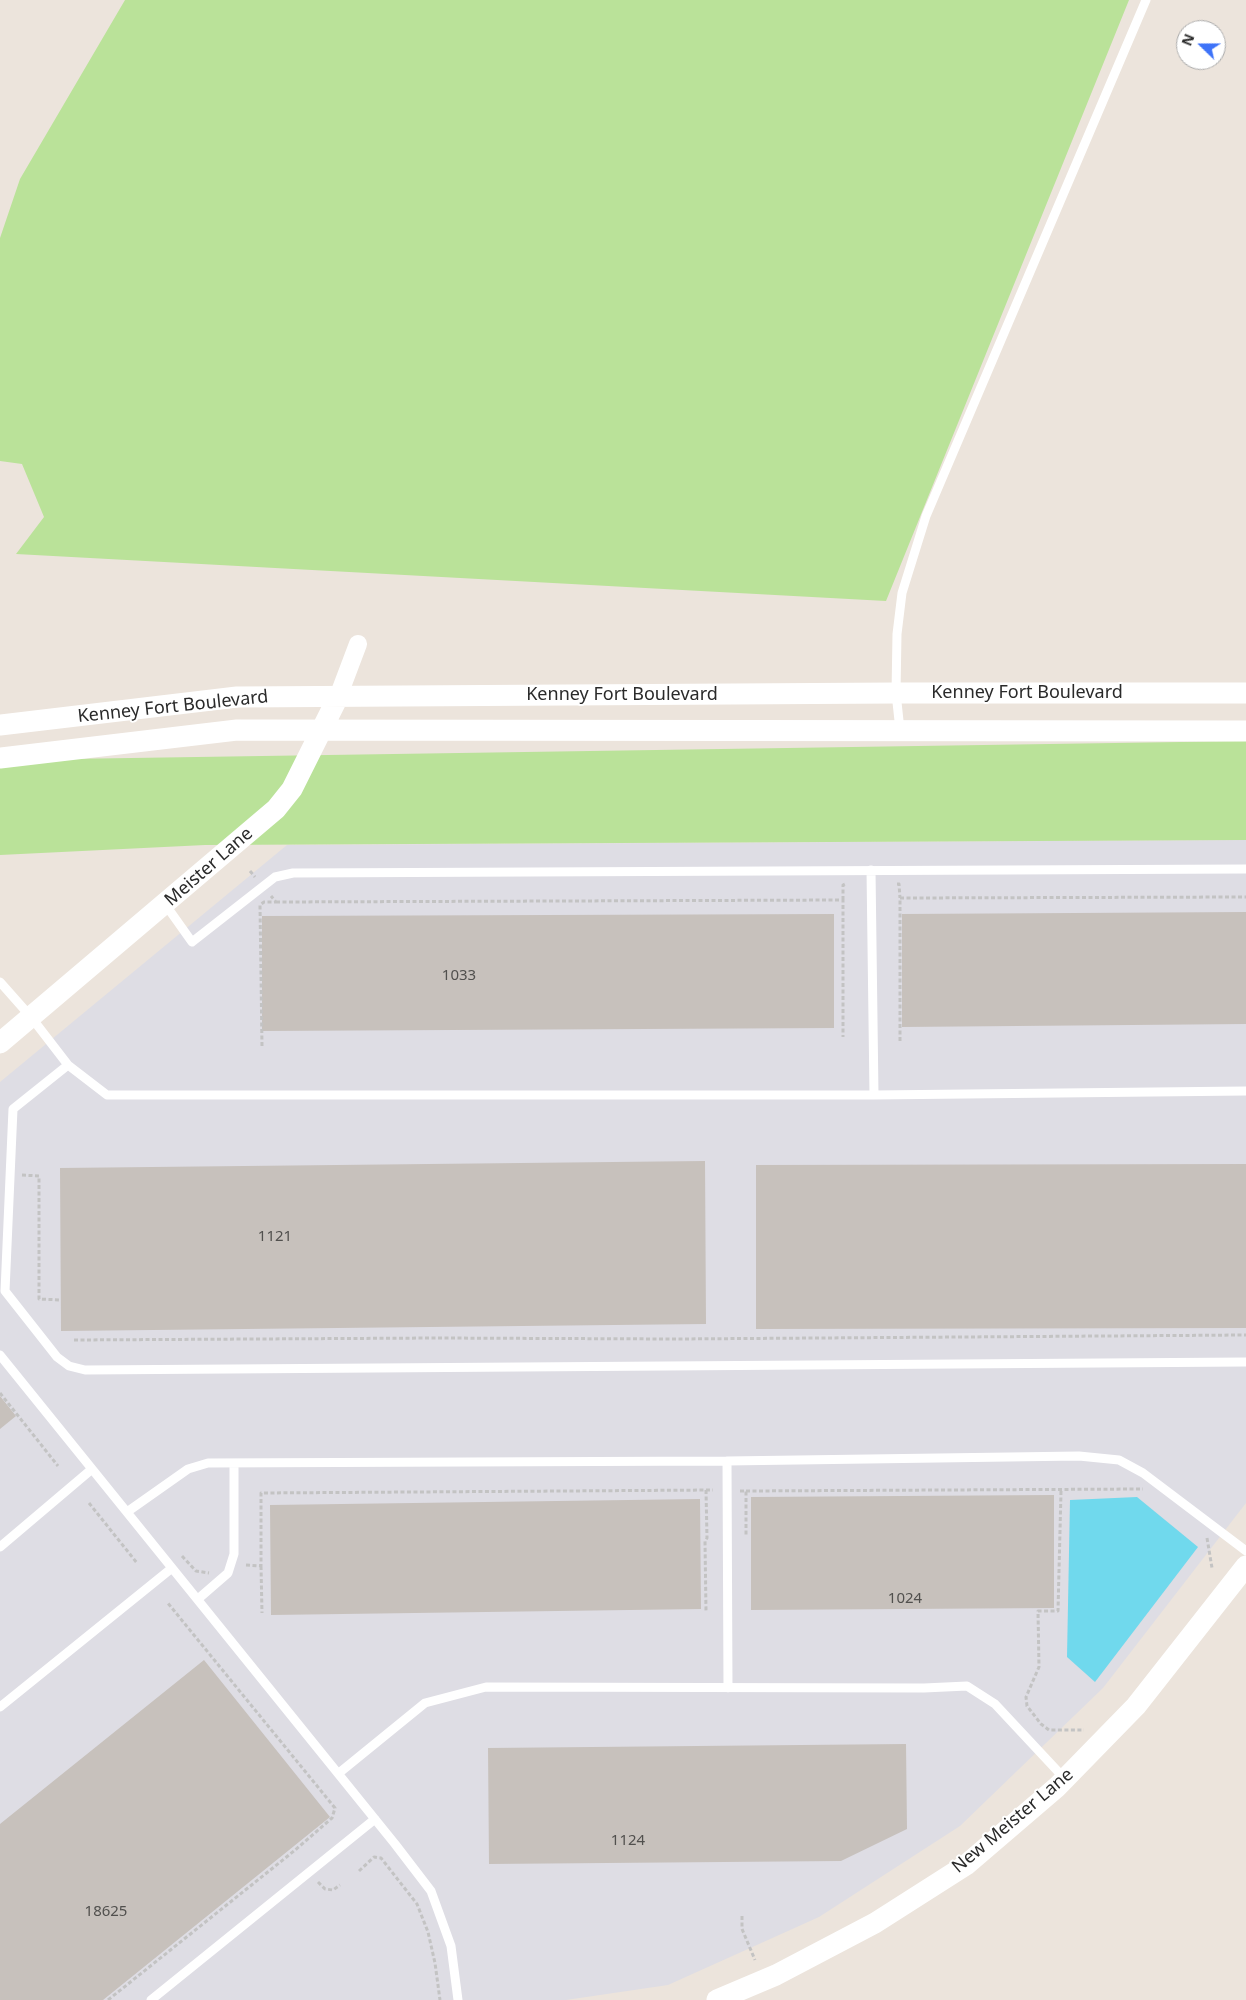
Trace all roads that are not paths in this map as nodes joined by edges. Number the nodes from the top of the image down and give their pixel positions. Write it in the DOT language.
graph roads {
  1 [pos="1146,0"];
  2 [pos="358,644"];
  3 [pos="896,693"];
  4 [pos="1246,693"];
  5 [pos="338,696"];
  6 [pos="0,725"];
  7 [pos="322,730"];
  8 [pos="900,730"];
  9 [pos="1246,732"];
  10 [pos="0,758"];
  11 [pos="1246,869"];
  12 [pos="872,870"];
  13 [pos="165,904"];
  14 [pos="0,982"];
  15 [pos="31,1017"];
  16 [pos="0,1043"];
  17 [pos="68,1065"];
  18 [pos="1246,1091"];
  19 [pos="874,1096"];
  20 [pos="0,1355"];
  21 [pos="1246,1362"];
  22 [pos="727,1461"];
  23 [pos="234,1463"];
  24 [pos="92,1469"];
  25 [pos="127,1512"];
  26 [pos="0,1547"];
  27 [pos="1246,1552"];
  28 [pos="1246,1566"];
  29 [pos="172,1568"];
  30 [pos="198,1600"];
  31 [pos="728,1688"];
  32 [pos="0,1707"];
  33 [pos="338,1773"];
  34 [pos="1065,1779"];
  35 [pos="376,1819"];
  36 [pos="151,2000"];
  37 [pos="458,2000"];
  38 [pos="717,2000"];
  1 -- 3 [label="lane"];
  2 -- 5 [label="street, Meister Lane"];
  3 -- 4 [label="street, Kenney Fort Boulevard"];
  3 -- 5 [label="street, Kenney Fort Boulevard"];
  3 -- 8 [label="lane"];
  5 -- 6 [label="street, Kenney Fort Boulevard"];
  5 -- 7 [label="street, Meister Lane"];
  7 -- 8 [label="street, Kenney Fort Boulevard"];
  7 -- 10 [label="street, Kenney Fort Boulevard"];
  7 -- 13 [label="street, Meister Lane"];
  8 -- 9 [label="street, Kenney Fort Boulevard"];
  11 -- 12 [label="lane"];
  12 -- 13 [label="lane"];
  12 -- 19 [label="lane"];
  13 -- 15 [label="street, Meister Lane"];
  14 -- 15 [label="lane"];
  15 -- 16 [label="street, Meister Lane"];
  15 -- 17 [label="lane"];
  17 -- 19 [label="lane"];
  17 -- 21 [label="lane"];
  18 -- 19 [label="lane"];
  20 -- 24 [label="lane"];
  22 -- 23 [label="lane"];
  22 -- 27 [label="lane"];
  22 -- 31 [label="lane"];
  23 -- 25 [label="lane"];
  23 -- 30 [label="lane"];
  24 -- 25 [label="lane"];
  24 -- 26 [label="lane"];
  25 -- 29 [label="lane"];
  28 -- 34 [label="street, New Meister Lane"];
  29 -- 30 [label="lane"];
  29 -- 32 [label="lane"];
  30 -- 33 [label="lane"];
  31 -- 33 [label="lane"];
  31 -- 34 [label="lane"];
  33 -- 35 [label="lane"];
  34 -- 38 [label="street, New Meister Lane"];
  35 -- 36 [label="lane"];
  35 -- 37 [label="lane"];
}
